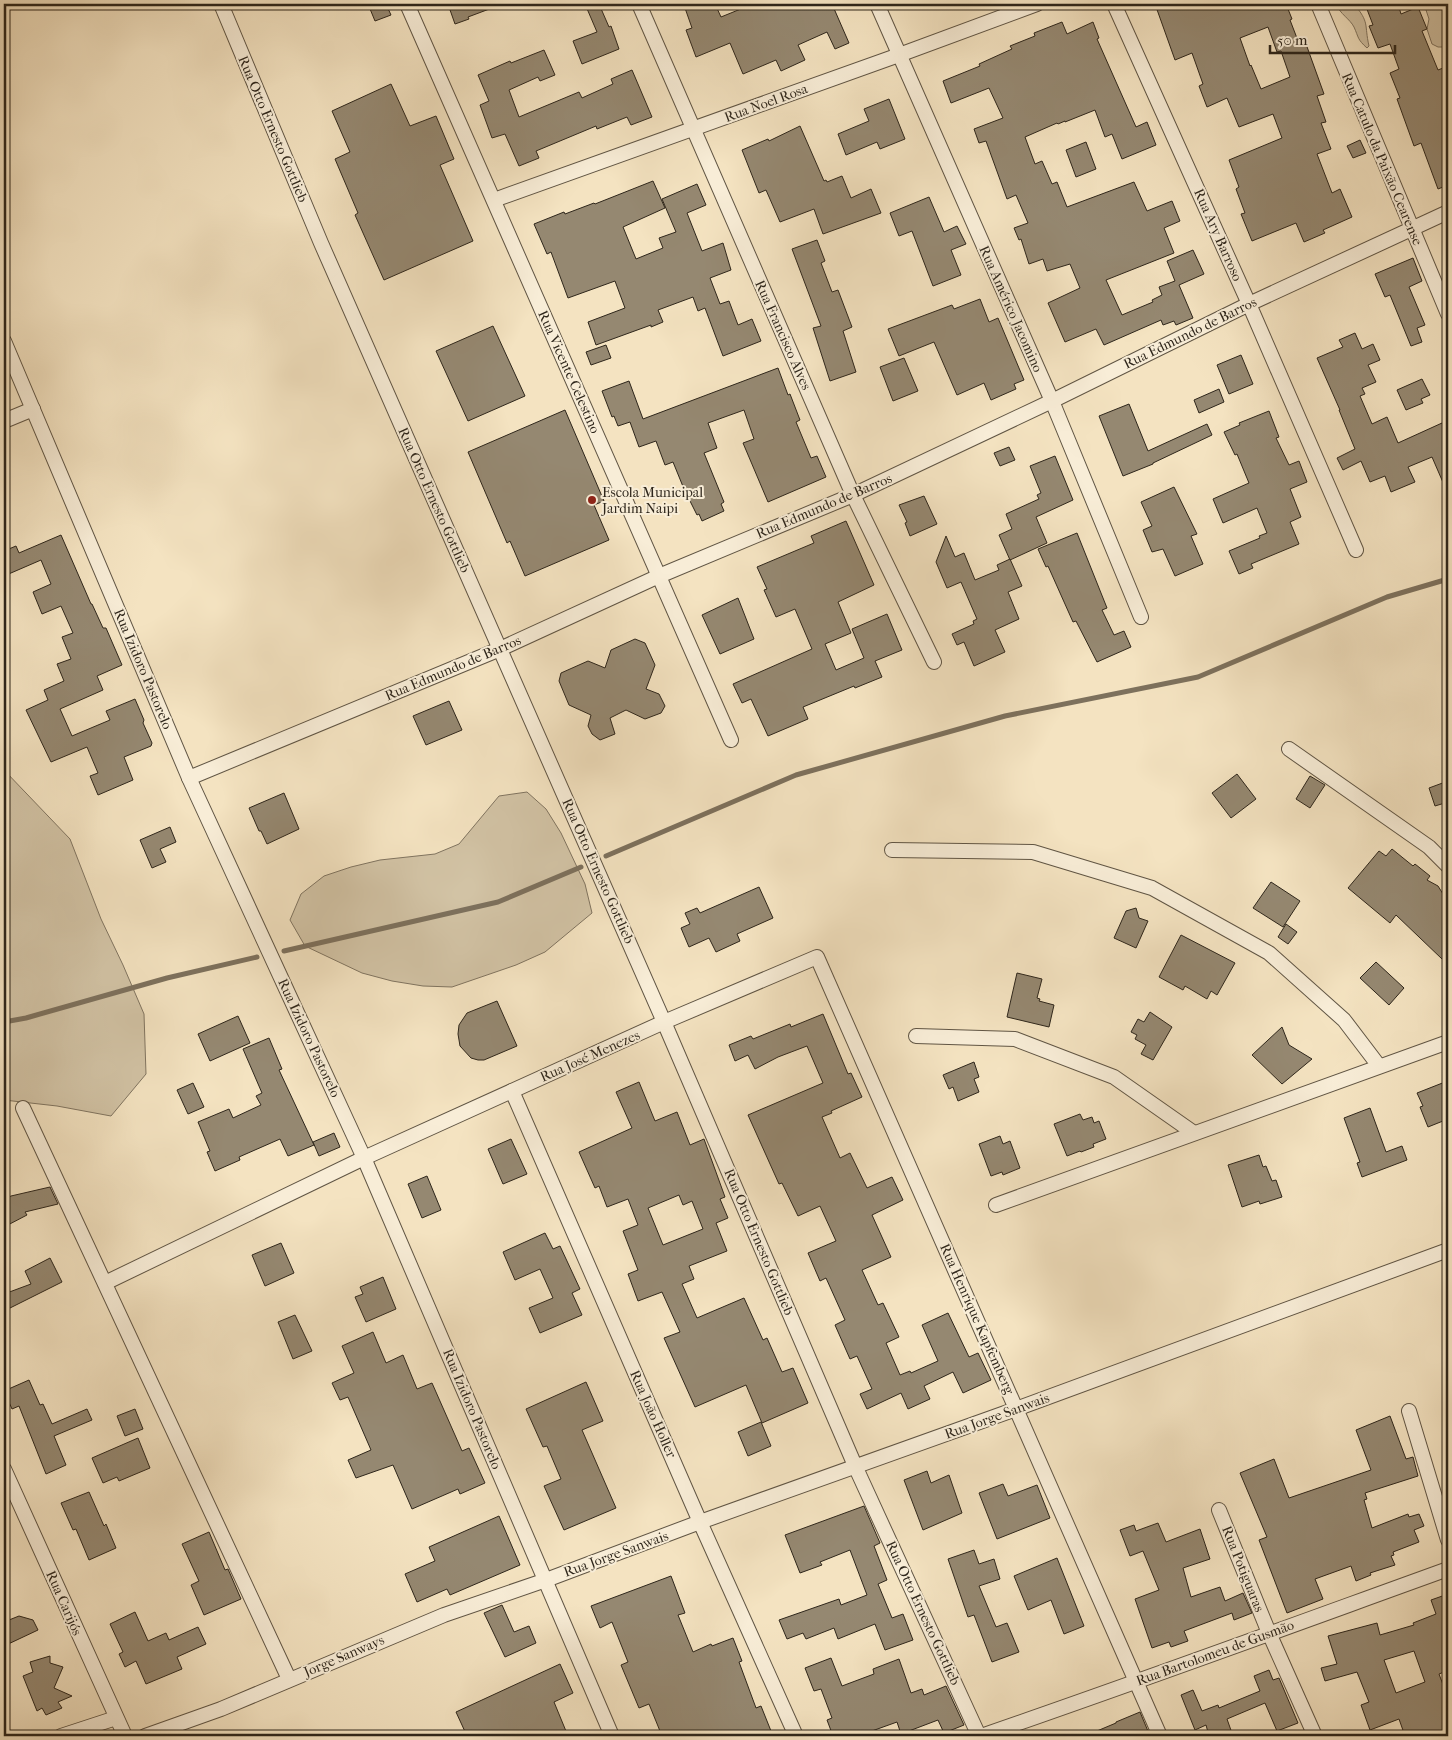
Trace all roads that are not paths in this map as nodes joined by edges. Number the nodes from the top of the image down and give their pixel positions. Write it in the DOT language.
graph roads {
  1 [pos="221,4"];
  2 [pos="407,4"];
  3 [pos="639,4"];
  4 [pos="877,4"];
  5 [pos="1037,4"];
  6 [pos="1114,4"];
  7 [pos="1318,4"];
  8 [pos="899,55"];
  9 [pos="693,129"];
  10 [pos="494,200"];
  11 [pos="1448,212"];
  12 [pos="1411,229"];
  13 [pos="1249,304"];
  14 [pos="1448,314"];
  15 [pos="4,341"];
  16 [pos="1052,401"];
  17 [pos="33,409"];
  18 [pos="4,421"];
  19 [pos="853,495"];
  20 [pos="1356,550"];
  21 [pos="659,576"];
  22 [pos="1141,617"];
  23 [pos="500,649"];
  24 [pos="934,662"];
  25 [pos="731,740"];
  26 [pos="1289,749"];
  27 [pos="190,778"];
  28 [pos="892,850"];
  29 [pos="1448,866"];
  30 [pos="817,957"];
  31 [pos="664,1022"];
  32 [pos="916,1036"];
  33 [pos="1448,1042"];
  34 [pos="1379,1066"];
  35 [pos="512,1091"];
  36 [pos="23,1108"];
  37 [pos="1194,1133"];
  38 [pos="364,1158"];
  39 [pos="996,1205"];
  40 [pos="1448,1250"];
  41 [pos="105,1283"];
  42 [pos="1016,1410"];
  43 [pos="1409,1411"];
  44 [pos="856,1468"];
  45 [pos="4,1469"];
  46 [pos="1219,1510"];
  47 [pos="700,1522"];
  48 [pos="1448,1540"];
  49 [pos="1448,1569"];
  50 [pos="546,1580"];
  51 [pos="1269,1633"];
  52 [pos="289,1679"];
  53 [pos="1136,1683"];
  54 [pos="116,1718"];
  55 [pos="61,1736"];
  56 [pos="125,1736"];
  57 [pos="145,1736"];
  58 [pos="612,1736"];
  59 [pos="796,1736"];
  60 [pos="980,1736"];
  61 [pos="1160,1736"];
  62 [pos="1315,1736"];
  1 -- 23 [label="street, Rua Otto Ernesto Gottlieb"];
  2 -- 10 [label="street, Rua Vicente Celestino"];
  3 -- 9 [label="street, Rua Francisco Alves"];
  4 -- 8 [label="street, Rua Américo Jacomino"];
  5 -- 8 [label="street, Rua Noel Rosa"];
  6 -- 13 [label="street, Rua Ary Barroso"];
  7 -- 12 [label="street, Rua Catulo da Paixão Cearense"];
  8 -- 9 [label="street, Rua Noel Rosa"];
  8 -- 16 [label="street, Rua Américo Jacomino"];
  9 -- 10 [label="street, Rua Noel Rosa"];
  9 -- 19 [label="street, Rua Francisco Alves"];
  10 -- 21 [label="street, Rua Vicente Celestino"];
  11 -- 12 [label="street, Rua Edmundo de Barros"];
  12 -- 13 [label="street, Rua Edmundo de Barros"];
  12 -- 14 [label="street, Rua Catulo da Paixão Cearense"];
  13 -- 16 [label="street, Rua Edmundo de Barros"];
  13 -- 20 [label="street, Rua Ary Barroso"];
  15 -- 17 [label="street, Rua Izidoro Pastorelo"];
  16 -- 19 [label="street, Rua Edmundo de Barros"];
  16 -- 22 [label="street, Rua Américo Jacomino"];
  17 -- 18 [label="street"];
  17 -- 27 [label="street, Rua Izidoro Pastorelo"];
  19 -- 21 [label="street, Rua Edmundo de Barros"];
  19 -- 24 [label="street, Rua Francisco Alves"];
  21 -- 23 [label="street, Rua Edmundo de Barros"];
  21 -- 25 [label="street, Rua Vicente Celestino"];
  23 -- 27 [label="street, Rua Edmundo de Barros"];
  23 -- 31 [label="street, Rua Otto Ernesto Gottlieb"];
  26 -- 29 [label="street"];
  27 -- 38 [label="street, Rua Izidoro Pastorelo"];
  28 -- 34 [label="street"];
  30 -- 31 [label="street, Rua José Menezes"];
  30 -- 42 [label="street, Rua Henrique Kapfemberg"];
  31 -- 35 [label="street, Rua José Menezes"];
  31 -- 44 [label="street, Rua Otto Ernesto Gottlieb"];
  32 -- 37 [label="street"];
  33 -- 34 [label="street"];
  34 -- 37 [label="street"];
  35 -- 38 [label="street, Rua José Menezes"];
  35 -- 47 [label="street, Rua João Holler"];
  36 -- 41 [label="street"];
  37 -- 39 [label="street"];
  38 -- 41 [label="street, Rua José Menezes"];
  38 -- 50 [label="street, Rua Izidoro Pastorelo"];
  40 -- 42 [label="street, Rua Jorge Sanwais"];
  41 -- 52 [label="street"];
  42 -- 44 [label="street, Rua Jorge Sanwais"];
  42 -- 53 [label="street, Rua Henrique Kapfemberg"];
  43 -- 48 [label="street"];
  44 -- 47 [label="street, Rua Jorge Sanwais"];
  44 -- 60 [label="street, Rua Otto Ernesto Gottlieb"];
  45 -- 54 [label="street, Rua Carijós"];
  46 -- 51 [label="street, Rua Potiguaras"];
  47 -- 50 [label="street, Rua Jorge Sanwais"];
  47 -- 59 [label="street, Rua João Holler"];
  49 -- 51 [label="street, Rua Bartolomeu de Gusmão"];
  50 -- 52 [label="street, Jorge Sanways"];
  50 -- 58 [label="street, Rua Izidoro Pastorelo"];
  51 -- 53 [label="street, Rua Bartolomeu de Gusmão"];
  51 -- 62 [label="street, Rua Potiguaras"];
  52 -- 57 [label="street, Jorge Sanways"];
  53 -- 60 [label="street, Rua Bartolomeu de Gusmão"];
  53 -- 61 [label="street, Rua Henrique Kapfemberg"];
  54 -- 55 [label="street"];
  54 -- 56 [label="street, Rua Carijós"];
}
